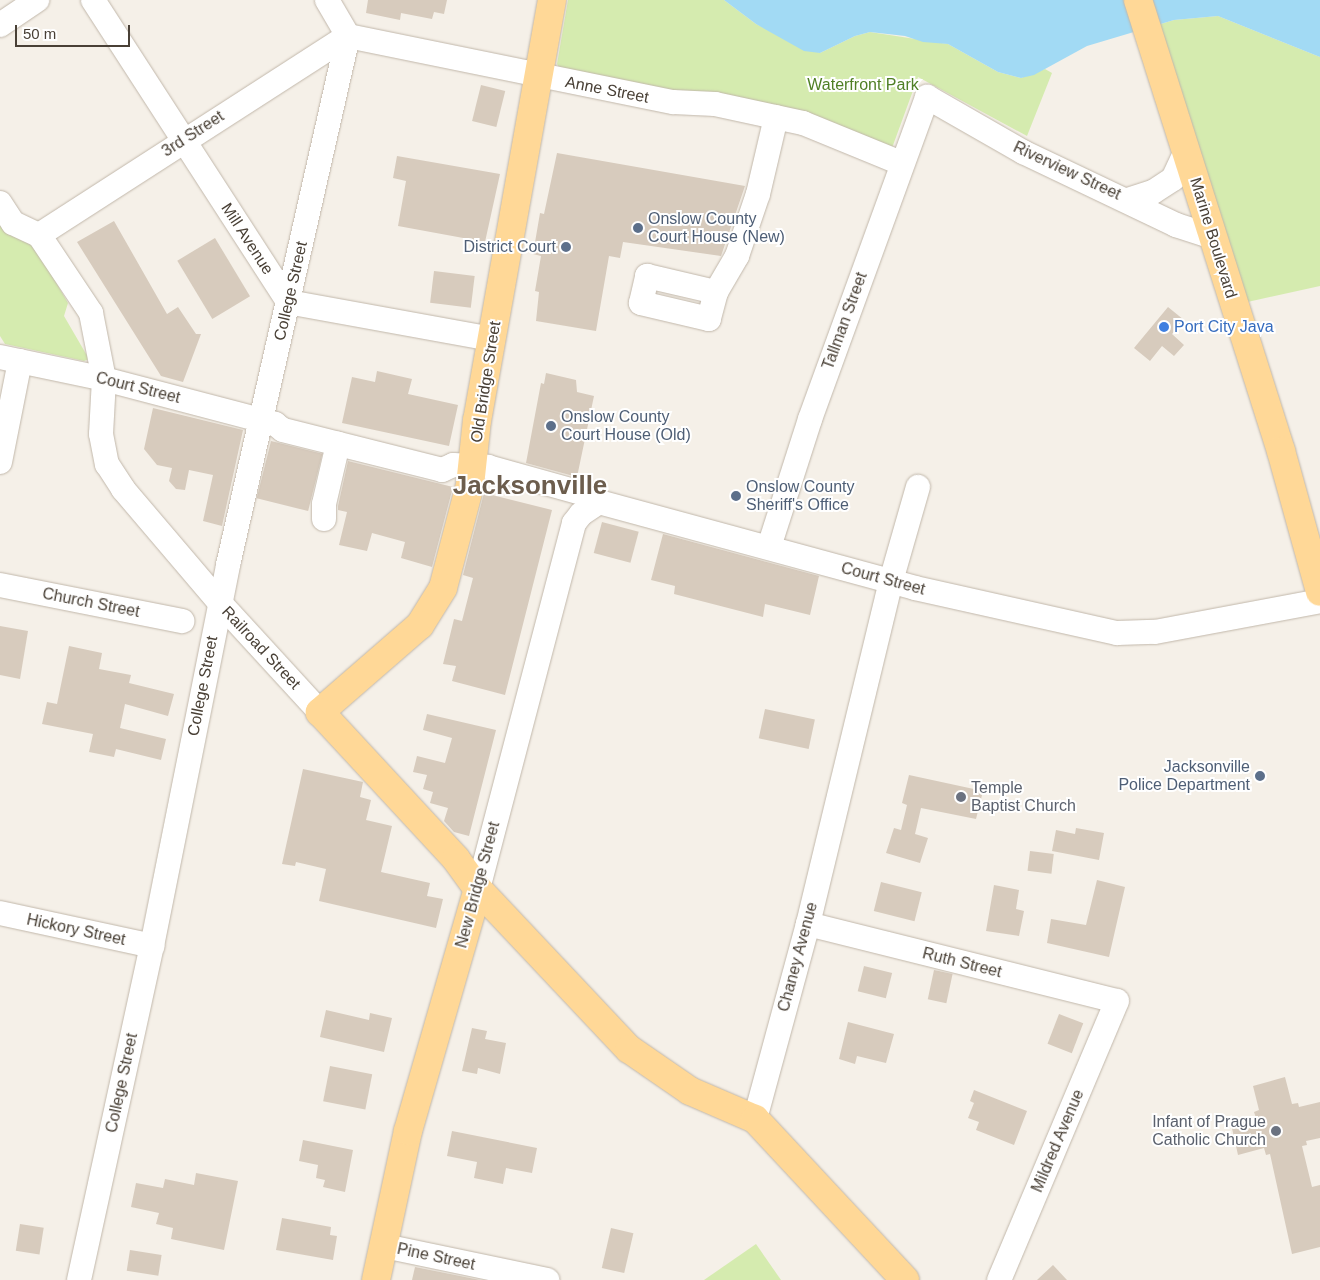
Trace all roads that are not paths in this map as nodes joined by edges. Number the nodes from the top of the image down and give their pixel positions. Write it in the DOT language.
graph roads {
  1 [pos="37,0"];
  2 [pos="94,0"];
  3 [pos="327,0"];
  4 [pos="552,0"];
  5 [pos="1138,0"];
  6 [pos="0,25"];
  7 [pos="348,36"];
  8 [pos="540,77"];
  9 [pos="927,97"];
  10 [pos="776,117"];
  11 [pos="183,140"];
  12 [pos="1186,151"];
  13 [pos="902,163"];
  14 [pos="1128,200"];
  15 [pos="0,203"];
  16 [pos="39,235"];
  17 [pos="1212,237"];
  18 [pos="716,292"];
  19 [pos="288,302"];
  20 [pos="492,339"];
  21 [pos="7,356"];
  22 [pos="104,379"];
  23 [pos="268,422"];
  24 [pos="338,444"];
  25 [pos="0,462"];
  26 [pos="463,466"];
  27 [pos="918,487"];
  28 [pos="599,502"];
  29 [pos="324,519"];
  30 [pos="769,548"];
  31 [pos="891,581"];
  32 [pos="0,585"];
  33 [pos="1320,592"];
  34 [pos="1320,601"];
  35 [pos="220,603"];
  36 [pos="182,621"];
  37 [pos="320,712"];
  38 [pos="478,889"];
  39 [pos="0,913"];
  40 [pos="808,924"];
  41 [pos="152,946"];
  42 [pos="1117,1001"];
  43 [pos="755,1119"];
  44 [pos="384,1246"];
  45 [pos="79,1280"];
  46 [pos="376,1280"];
  47 [pos="546,1280"];
  48 [pos="904,1280"];
  49 [pos="999,1280"];
  1 -- 6 [label="street"];
  2 -- 11 [label="street, Mill Avenue"];
  3 -- 7 [label="street"];
  4 -- 8 [label="main road, Old Bridge Street"];
  5 -- 12 [label="main road, Marine Boulevard"];
  7 -- 8 [label="street, Anne Street"];
  7 -- 11 [label="street, 3rd Street"];
  7 -- 19 [label="street, College Street"];
  8 -- 10 [label="street, Anne Street"];
  8 -- 20 [label="main road, Old Bridge Street"];
  9 -- 13 [label="street, Tallman Street"];
  9 -- 14 [label="street, Riverview Street"];
  10 -- 13 [label="street, Anne Street"];
  10 -- 18 [label="street"];
  11 -- 16 [label="street, 3rd Street"];
  11 -- 19 [label="street, Mill Avenue"];
  12 -- 14 [label="street"];
  12 -- 17 [label="main road, Marine Boulevard"];
  13 -- 30 [label="street, Tallman Street"];
  14 -- 17 [label="street, Riverview Street"];
  15 -- 16 [label="street"];
  16 -- 22 [label="street, Railroad Street"];
  17 -- 33 [label="main road, Marine Boulevard"];
  19 -- 20 [label="street"];
  19 -- 23 [label="street, College Street"];
  20 -- 26 [label="main road, Old Bridge Street"];
  21 -- 22 [label="street, Court Street"];
  21 -- 25 [label="street"];
  22 -- 23 [label="street, Court Street"];
  22 -- 35 [label="street, Railroad Street"];
  23 -- 24 [label="street, Court Street"];
  23 -- 26 [label="street, Court Street"];
  23 -- 35 [label="street, College Street"];
  24 -- 26 [label="street, Court Street"];
  24 -- 29 [label="street"];
  26 -- 28 [label="street, Court Street"];
  26 -- 37 [label="main road, Old Bridge Street"];
  27 -- 31 [label="street, Chaney Avenue"];
  28 -- 30 [label="street, Court Street"];
  28 -- 38 [label="street, New Bridge Street"];
  30 -- 31 [label="street, Court Street"];
  31 -- 34 [label="street, Court Street"];
  31 -- 40 [label="street, Chaney Avenue"];
  32 -- 36 [label="street, Church Street"];
  35 -- 37 [label="street, Railroad Street"];
  35 -- 41 [label="street, College Street"];
  37 -- 38 [label="main road, Railroad Street"];
  38 -- 43 [label="main road, Railroad Street"];
  38 -- 44 [label="main road, New Bridge Street"];
  39 -- 41 [label="street, Hickory Street"];
  40 -- 42 [label="street, Ruth Street"];
  40 -- 43 [label="street, Chaney Avenue"];
  41 -- 45 [label="street, College Street"];
  42 -- 49 [label="street, Mildred Avenue"];
  43 -- 48 [label="main road"];
  44 -- 46 [label="main road, New Bridge Street"];
  44 -- 47 [label="street, Pine Street"];
}
